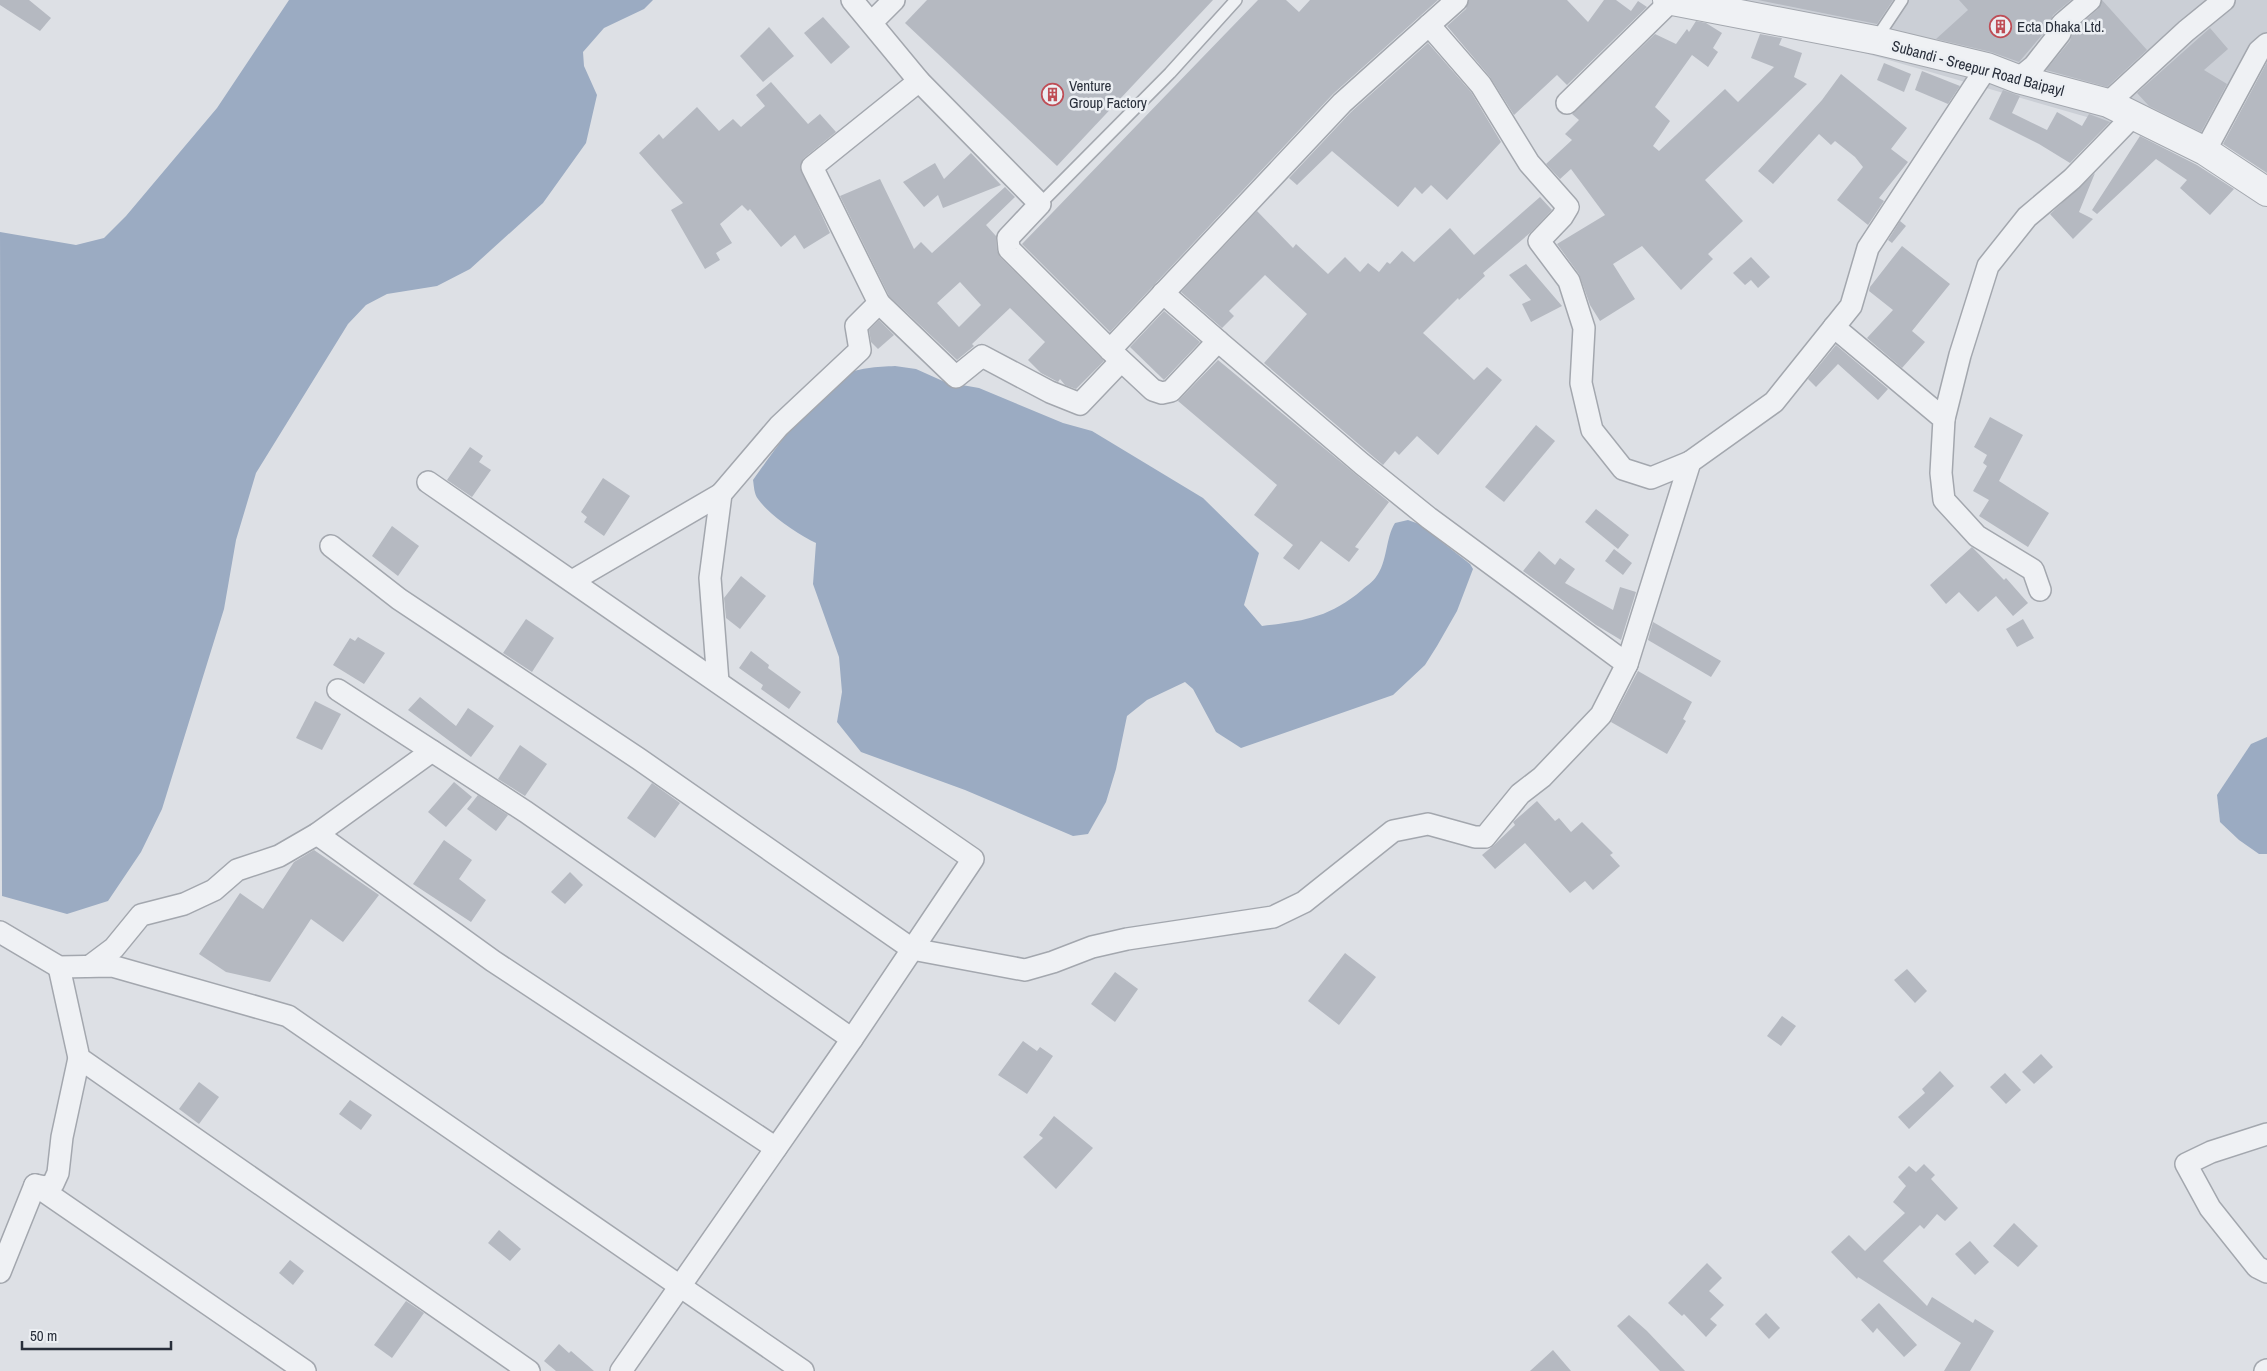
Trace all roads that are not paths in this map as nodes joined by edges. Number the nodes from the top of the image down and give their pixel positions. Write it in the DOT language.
graph roads {
  1 [pos="852,0"];
  2 [pos="894,0"];
  3 [pos="1236,0"];
  4 [pos="1457,0"];
  5 [pos="1669,0"];
  6 [pos="1902,0"];
  7 [pos="2090,0"];
  8 [pos="2224,0"];
  9 [pos="872,22"];
  10 [pos="1429,25"];
  11 [pos="1875,40"];
  12 [pos="2267,44"];
  13 [pos="1987,67"];
  14 [pos="2018,79"];
  15 [pos="919,81"];
  16 [pos="2108,102"];
  17 [pos="1567,103"];
  18 [pos="2133,116"];
  19 [pos="2205,151"];
  20 [pos="2267,192"];
  21 [pos="1040,204"];
  22 [pos="1163,294"];
  23 [pos="879,303"];
  24 [pos="1834,327"];
  25 [pos="1218,342"];
  26 [pos="1115,356"];
  27 [pos="1944,419"];
  28 [pos="1690,462"];
  29 [pos="428,482"];
  30 [pos="721,494"];
  31 [pos="331,546"];
  32 [pos="572,581"];
  33 [pos="2040,590"];
  34 [pos="1628,664"];
  35 [pos="718,682"];
  36 [pos="338,690"];
  37 [pos="432,751"];
  38 [pos="317,834"];
  39 [pos="0,932"];
  40 [pos="912,949"];
  41 [pos="90,966"];
  42 [pos="59,967"];
  43 [pos="852,1039"];
  44 [pos="79,1058"];
  45 [pos="2267,1134"];
  46 [pos="776,1148"];
  47 [pos="35,1185"];
  48 [pos="0,1272"];
  49 [pos="2267,1272"];
  50 [pos="681,1286"];
  51 [pos="305,1371"];
  52 [pos="529,1371"];
  53 [pos="621,1371"];
  54 [pos="803,1371"];
  1 -- 9 [label="street"];
  2 -- 9 [label="street"];
  3 -- 21 [label="lane"];
  4 -- 10 [label="street"];
  5 -- 11 [label="street, Subandi - Sreepur Road Baipayl"];
  5 -- 17 [label="street"];
  6 -- 11 [label="lane"];
  7 -- 14 [label="street"];
  8 -- 16 [label="street"];
  9 -- 15 [label="street"];
  10 -- 22 [label="street"];
  10 -- 28 [label="street"];
  11 -- 13 [label="street, Subandi - Sreepur Road Baipayl"];
  12 -- 19 [label="street"];
  13 -- 14 [label="street, Subandi - Sreepur Road Baipayl"];
  13 -- 24 [label="street"];
  14 -- 16 [label="street, Subandi - Sreepur Road Baipayl"];
  15 -- 21 [label="street"];
  15 -- 23 [label="street"];
  16 -- 18 [label="street, Subandi - Sreepur Road Baipayl"];
  18 -- 19 [label="street, Subandi - Sreepur Road Baipayl"];
  18 -- 27 [label="street"];
  19 -- 20 [label="street, Subandi - Sreepur Road Baipayl"];
  21 -- 26 [label="street"];
  22 -- 25 [label="street"];
  22 -- 26 [label="street"];
  23 -- 26 [label="street"];
  23 -- 30 [label="street"];
  24 -- 27 [label="street"];
  24 -- 28 [label="street"];
  25 -- 26 [label="street"];
  25 -- 34 [label="street"];
  27 -- 33 [label="street"];
  28 -- 34 [label="street"];
  29 -- 32 [label="street"];
  30 -- 32 [label="street"];
  30 -- 35 [label="street"];
  31 -- 40 [label="street"];
  32 -- 35 [label="street"];
  34 -- 40 [label="street"];
  35 -- 40 [label="street"];
  36 -- 37 [label="street"];
  37 -- 38 [label="street"];
  37 -- 43 [label="street"];
  38 -- 41 [label="street"];
  38 -- 46 [label="street"];
  39 -- 42 [label="street"];
  40 -- 43 [label="street"];
  41 -- 42 [label="street"];
  41 -- 50 [label="street"];
  42 -- 44 [label="street"];
  43 -- 46 [label="street"];
  44 -- 47 [label="street"];
  44 -- 52 [label="street"];
  45 -- 49 [label="street"];
  46 -- 50 [label="street"];
  47 -- 48 [label="street"];
  47 -- 51 [label="street"];
  50 -- 53 [label="street"];
  50 -- 54 [label="street"];
}
